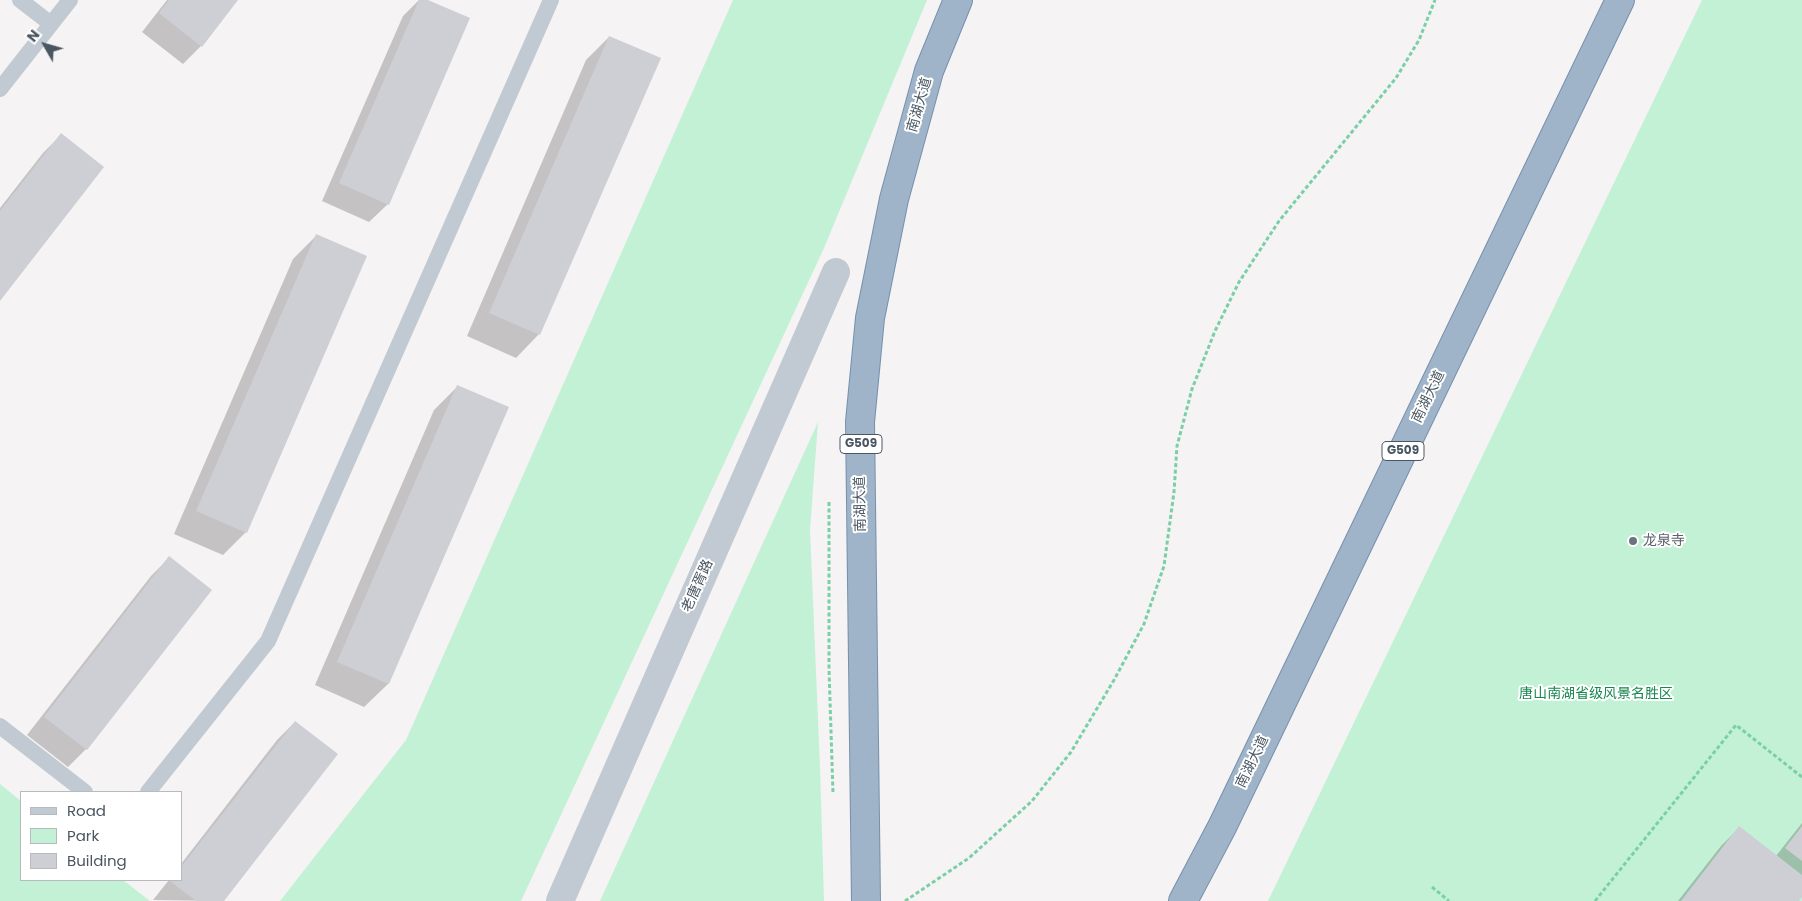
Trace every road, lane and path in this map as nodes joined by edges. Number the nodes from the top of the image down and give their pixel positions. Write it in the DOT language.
graph roads {
  1 [pos="20,0"];
  2 [pos="70,0"];
  3 [pos="551,0"];
  4 [pos="958,0"];
  5 [pos="1435,0"];
  6 [pos="1620,0"];
  7 [pos="51,24"];
  8 [pos="0,89"];
  9 [pos="836,272"];
  10 [pos="0,726"];
  11 [pos="1802,777"];
  12 [pos="84,791"];
  13 [pos="149,791"];
  14 [pos="1432,887"];
  15 [pos="560,901"];
  16 [pos="866,901"];
  17 [pos="905,901"];
  18 [pos="1184,901"];
  19 [pos="1449,901"];
  20 [pos="1595,901"];
  1 -- 7 [label="lane"];
  2 -- 7 [label="lane"];
  3 -- 13 [label="lane"];
  4 -- 16 [label="highway, 南湖大道 / G509"];
  5 -- 17 [label="path"];
  6 -- 18 [label="highway, 南湖大道 / G509"];
  7 -- 8 [label="lane"];
  9 -- 15 [label="street, 老唐胥路"];
  10 -- 12 [label="lane"];
  11 -- 20 [label="path"];
  14 -- 19 [label="path"];
}
